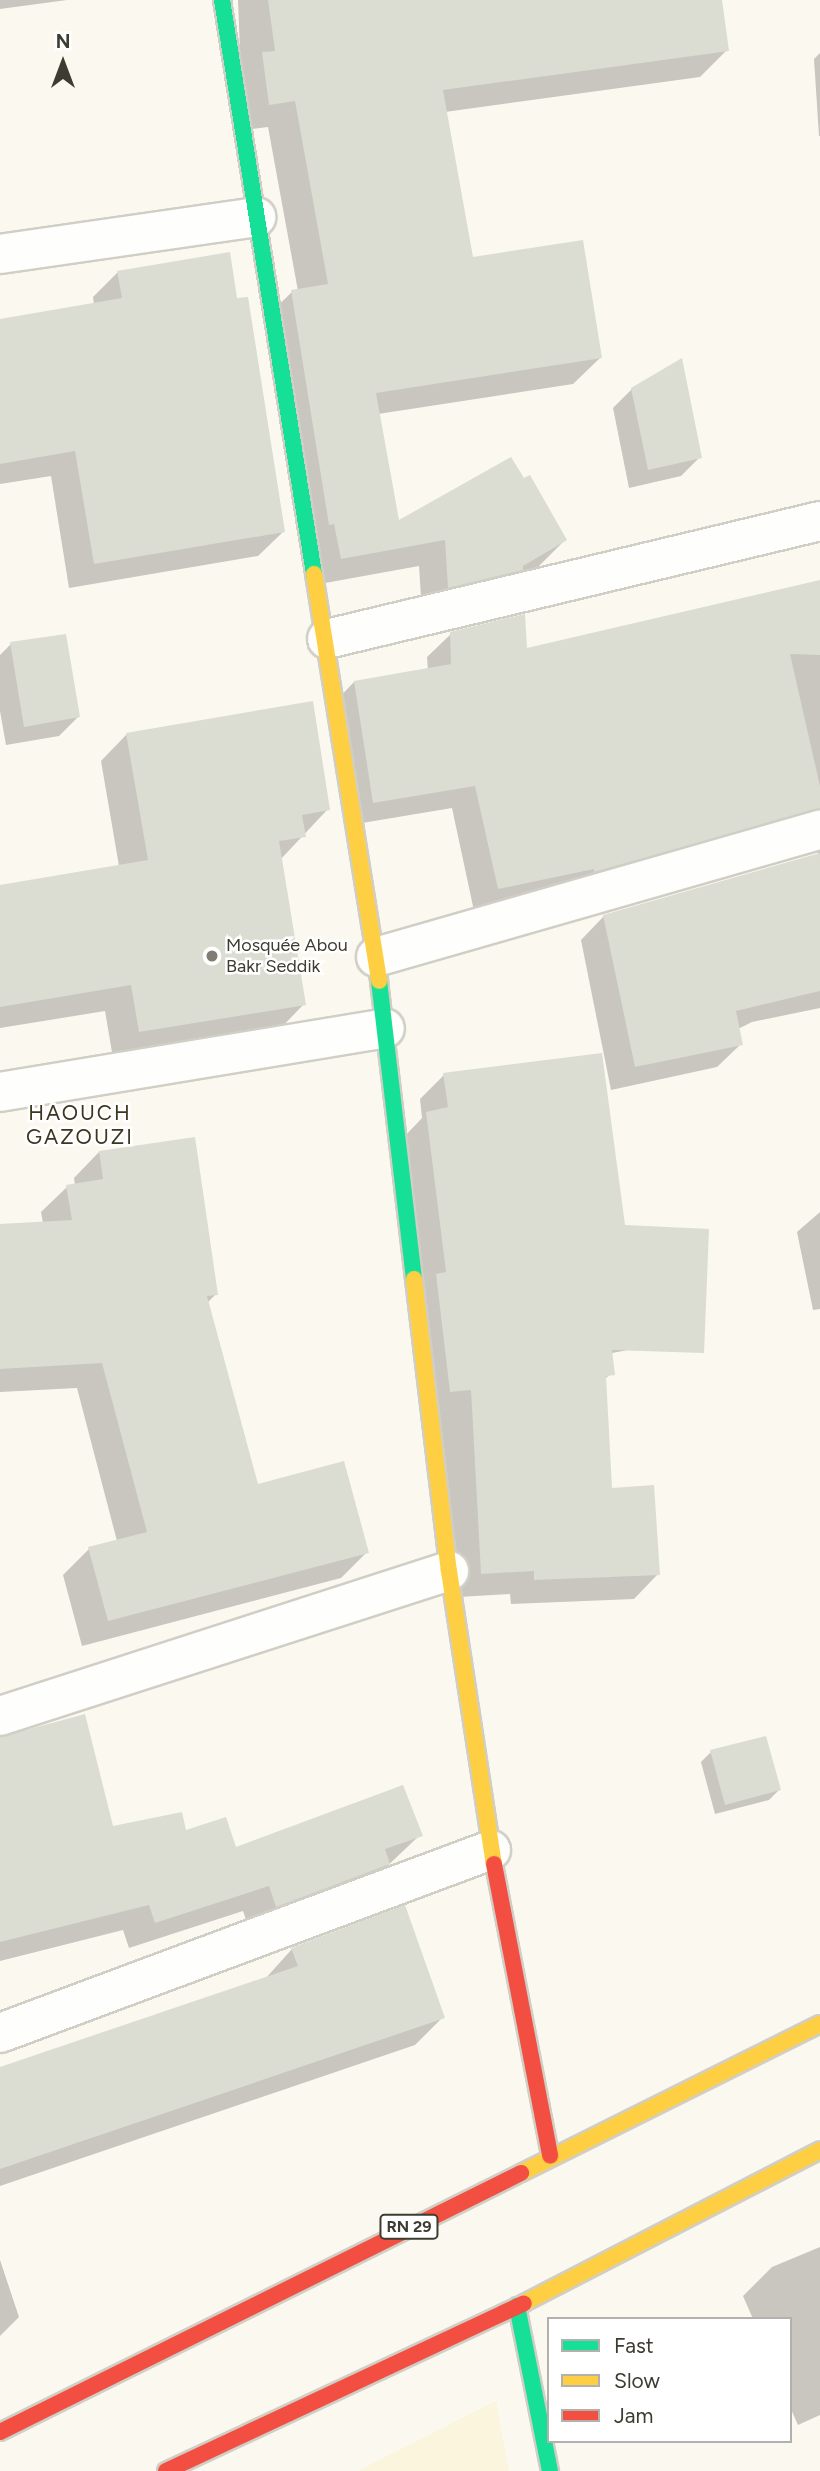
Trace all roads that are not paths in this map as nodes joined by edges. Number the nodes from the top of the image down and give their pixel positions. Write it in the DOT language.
graph roads {
  1 [pos="222,0"];
  2 [pos="256,218"];
  3 [pos="0,254"];
  4 [pos="820,521"];
  5 [pos="327,639"];
  6 [pos="820,830"];
  7 [pos="376,957"];
  8 [pos="385,1027"];
  9 [pos="0,1092"];
  10 [pos="449,1571"];
  11 [pos="0,1716"];
  12 [pos="491,1850"];
  13 [pos="820,2024"];
  14 [pos="0,2033"];
  15 [pos="820,2150"];
  16 [pos="550,2156"];
  17 [pos="517,2306"];
  18 [pos="0,2432"];
  19 [pos="166,2471"];
  20 [pos="550,2471"];
  1 -- 2 [label="main road"];
  2 -- 3 [label="street"];
  2 -- 5 [label="main road"];
  4 -- 5 [label="street"];
  5 -- 7 [label="main road"];
  6 -- 7 [label="street"];
  7 -- 8 [label="main road"];
  8 -- 9 [label="street"];
  8 -- 10 [label="main road"];
  10 -- 11 [label="street"];
  10 -- 12 [label="main road"];
  12 -- 14 [label="street"];
  12 -- 16 [label="main road"];
  13 -- 16 [label="main road, RN 29"];
  15 -- 17 [label="main road"];
  16 -- 18 [label="main road, RN 29"];
  17 -- 19 [label="main road"];
  17 -- 20 [label="main road"];
}
